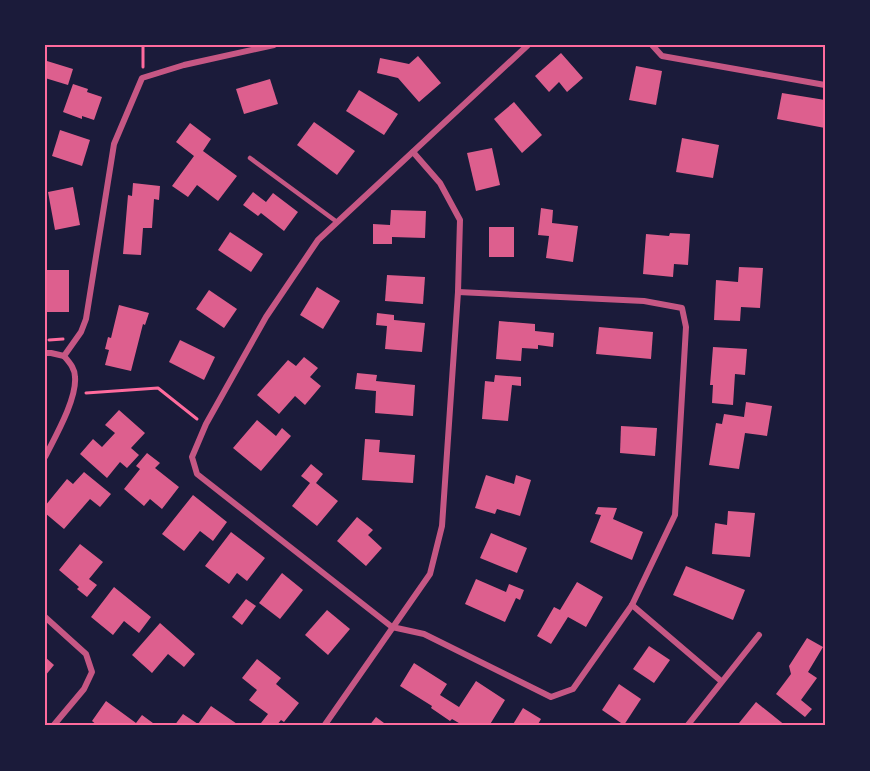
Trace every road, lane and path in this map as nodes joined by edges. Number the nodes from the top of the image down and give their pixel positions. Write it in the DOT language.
graph roads {
  1 [pos="143,45"];
  2 [pos="274,45"];
  3 [pos="515,45"];
  4 [pos="528,45"];
  5 [pos="652,45"];
  6 [pos="521,51"];
  7 [pos="142,78"];
  8 [pos="825,85"];
  9 [pos="413,152"];
  10 [pos="250,158"];
  11 [pos="337,222"];
  12 [pos="458,292"];
  13 [pos="45,353"];
  14 [pos="64,356"];
  15 [pos="72,394"];
  16 [pos="206,426"];
  17 [pos="45,457"];
  18 [pos="632,605"];
  19 [pos="45,617"];
  20 [pos="392,627"];
  21 [pos="759,635"];
  22 [pos="721,681"];
  23 [pos="53,726"];
  24 [pos="324,726"];
  25 [pos="687,726"];
  1 -- 7 [label="path"];
  2 -- 7 [label="street"];
  3 -- 6 [label="street"];
  4 -- 6 [label="street"];
  5 -- 8 [label="street"];
  6 -- 9 [label="street"];
  7 -- 14 [label="street"];
  9 -- 11 [label="street"];
  9 -- 12 [label="street"];
  10 -- 11 [label="lane"];
  11 -- 16 [label="street"];
  12 -- 18 [label="street"];
  12 -- 20 [label="street"];
  13 -- 14 [label="street"];
  14 -- 15 [label="street"];
  15 -- 16 [label="path"];
  15 -- 17 [label="street"];
  16 -- 20 [label="street"];
  18 -- 20 [label="street"];
  18 -- 22 [label="street"];
  19 -- 23 [label="street"];
  20 -- 24 [label="street"];
  21 -- 22 [label="street"];
  22 -- 25 [label="street"];
}
